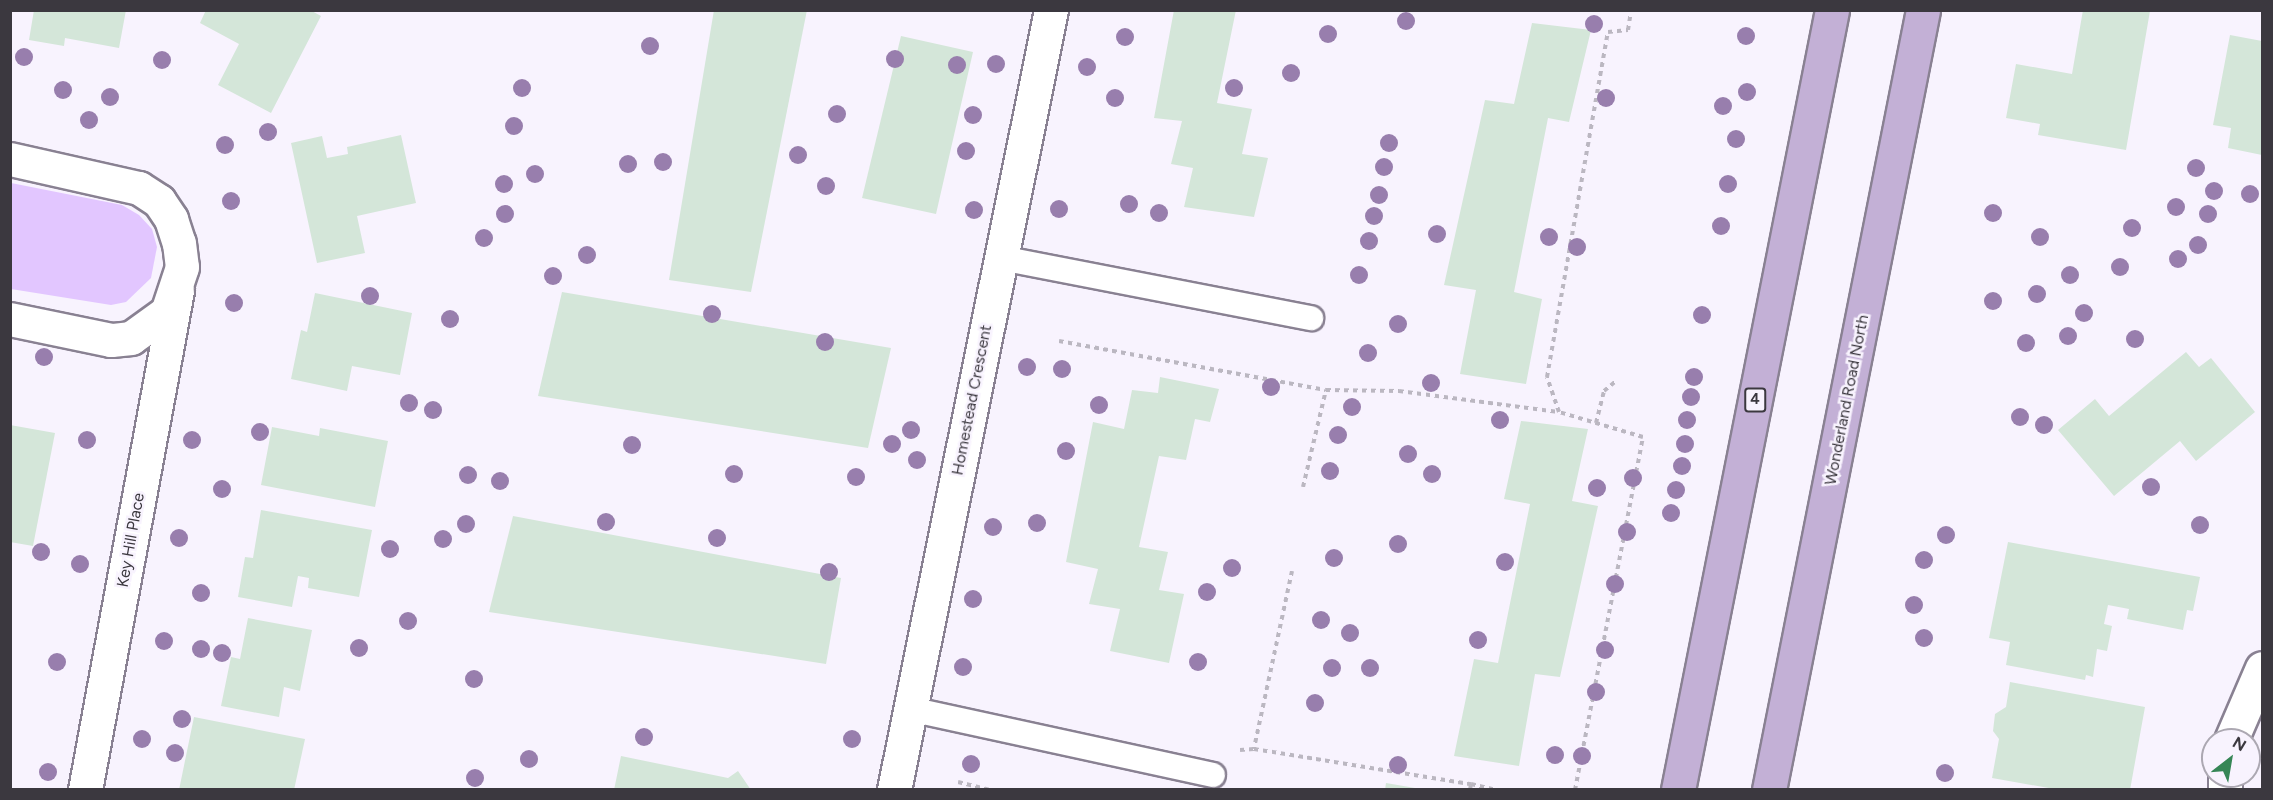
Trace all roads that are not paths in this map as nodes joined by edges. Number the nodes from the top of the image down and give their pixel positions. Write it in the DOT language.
graph roads {
  1 [pos="1050,10"];
  2 [pos="1832,10"];
  3 [pos="1923,10"];
  4 [pos="10,159"];
  5 [pos="1000,258"];
  6 [pos="177,291"];
  7 [pos="1311,318"];
  8 [pos="10,319"];
  9 [pos="2262,668"];
  10 [pos="910,709"];
  11 [pos="2236,728"];
  12 [pos="1214,775"];
  13 [pos="85,789"];
  14 [pos="894,789"];
  15 [pos="1678,789"];
  16 [pos="1769,789"];
  1 -- 5 [label="street, Homestead Crescent"];
  2 -- 15 [label="main road, 4"];
  3 -- 16 [label="main road, Wonderland Road North"];
  4 -- 6 [label="street, Key Hill Place"];
  5 -- 7 [label="lane"];
  5 -- 10 [label="street, Homestead Crescent"];
  6 -- 8 [label="street"];
  6 -- 13 [label="street, Key Hill Place"];
  9 -- 11 [label="street"];
  10 -- 12 [label="lane"];
  10 -- 14 [label="street, Homestead Crescent"];
}
